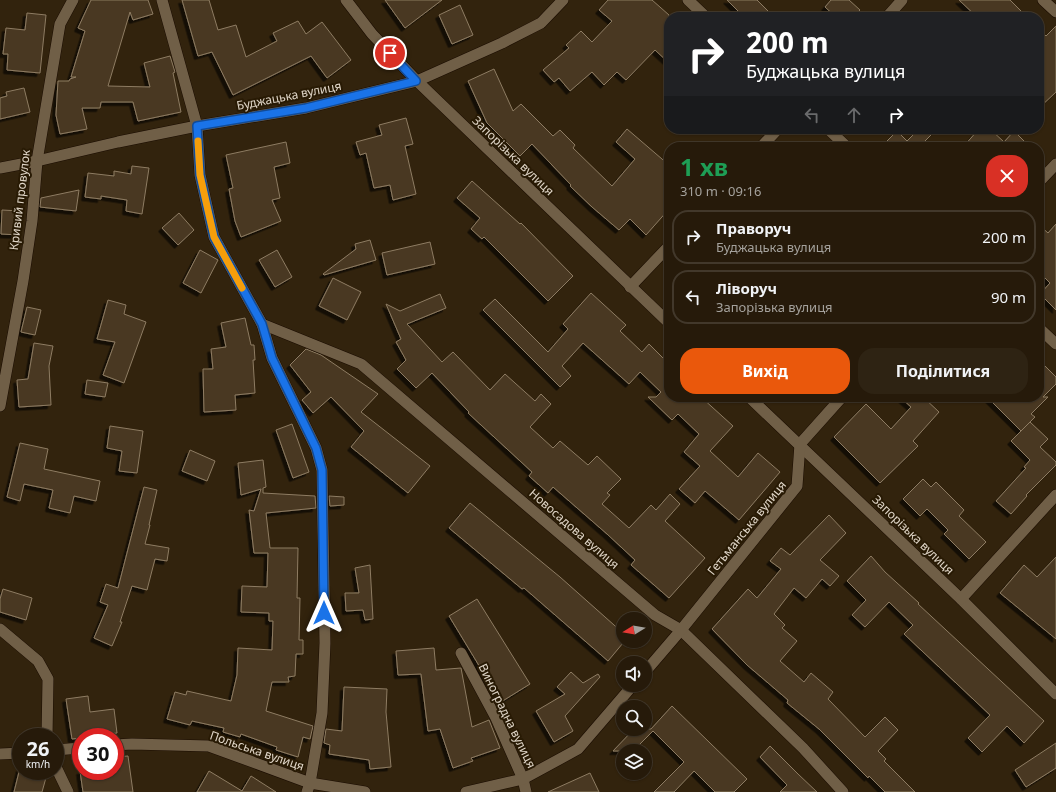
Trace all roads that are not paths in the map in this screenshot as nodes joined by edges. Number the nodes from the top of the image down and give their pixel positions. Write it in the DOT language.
graph roads {
  1 [pos="73,0"];
  2 [pos="162,0"];
  3 [pos="346,0"];
  4 [pos="563,0"];
  5 [pos="688,0"];
  6 [pos="902,0"];
  7 [pos="1043,0"];
  8 [pos="701,12"];
  9 [pos="891,12"];
  10 [pos="1056,12"];
  11 [pos="416,81"];
  12 [pos="197,126"];
  13 [pos="773,134"];
  14 [pos="833,134"];
  15 [pos="766,142"];
  16 [pos="842,142"];
  17 [pos="37,161"];
  18 [pos="1056,164"];
  19 [pos="0,168"];
  20 [pos="1044,177"];
  21 [pos="664,251"];
  22 [pos="630,287"];
  23 [pos="664,318"];
  24 [pos="262,324"];
  25 [pos="1044,333"];
  26 [pos="1056,344"];
  27 [pos="754,402"];
  28 [pos="838,402"];
  29 [pos="0,406"];
  30 [pos="800,444"];
  31 [pos="1056,495"];
  32 [pos="961,599"];
  33 [pos="0,629"];
  34 [pos="681,630"];
  35 [pos="461,653"];
  36 [pos="652,664"];
  37 [pos="627,692"];
  38 [pos="1056,694"];
  39 [pos="47,728"];
  40 [pos="124,744"];
  41 [pos="12,753"];
  42 [pos="0,754"];
  43 [pos="523,779"];
  44 [pos="62,780"];
  45 [pos="309,788"];
  46 [pos="68,792"];
  47 [pos="365,792"];
  48 [pos="466,792"];
  49 [pos="526,792"];
  50 [pos="843,792"];
  1 -- 17 [label="street, Кривий провулок"];
  2 -- 12 [label="street"];
  3 -- 11 [label="street, Запорізька вулиця"];
  4 -- 11 [label="street, Буджацька вулиця"];
  5 -- 8 [label="street"];
  6 -- 9 [label="street"];
  7 -- 10 [label="street"];
  11 -- 12 [label="street, Буджацька вулиця"];
  11 -- 22 [label="street, Запорізька вулиця"];
  12 -- 17 [label="street, Буджацька вулиця"];
  12 -- 24 [label="street"];
  13 -- 15 [label="street"];
  14 -- 16 [label="street"];
  17 -- 19 [label="street, Буджацька вулиця"];
  17 -- 29 [label="street, Кривий провулок"];
  18 -- 20 [label="street"];
  21 -- 22 [label="street"];
  22 -- 23 [label="street, Запорізька вулиця"];
  24 -- 34 [label="street, Новосадова вулиця"];
  24 -- 45 [label="street"];
  25 -- 26 [label="street"];
  27 -- 30 [label="street, Запорізька вулиця"];
  28 -- 30 [label="street"];
  30 -- 32 [label="street, Запорізька вулиця"];
  30 -- 34 [label="street, Гетьманська вулиця"];
  31 -- 32 [label="street"];
  32 -- 38 [label="street, Запорізька вулиця"];
  33 -- 39 [label="street"];
  34 -- 36 [label="street"];
  34 -- 50 [label="street, Новосадова вулиця"];
  35 -- 43 [label="street, Виноградна вулиця"];
  37 -- 43 [label="street"];
  40 -- 45 [label="street, Польська вулиця"];
  41 -- 42 [label="street"];
  43 -- 48 [label="street"];
  43 -- 49 [label="street, Виноградна вулиця"];
  44 -- 46 [label="street"];
  45 -- 47 [label="street, Польська вулиця"];
}
